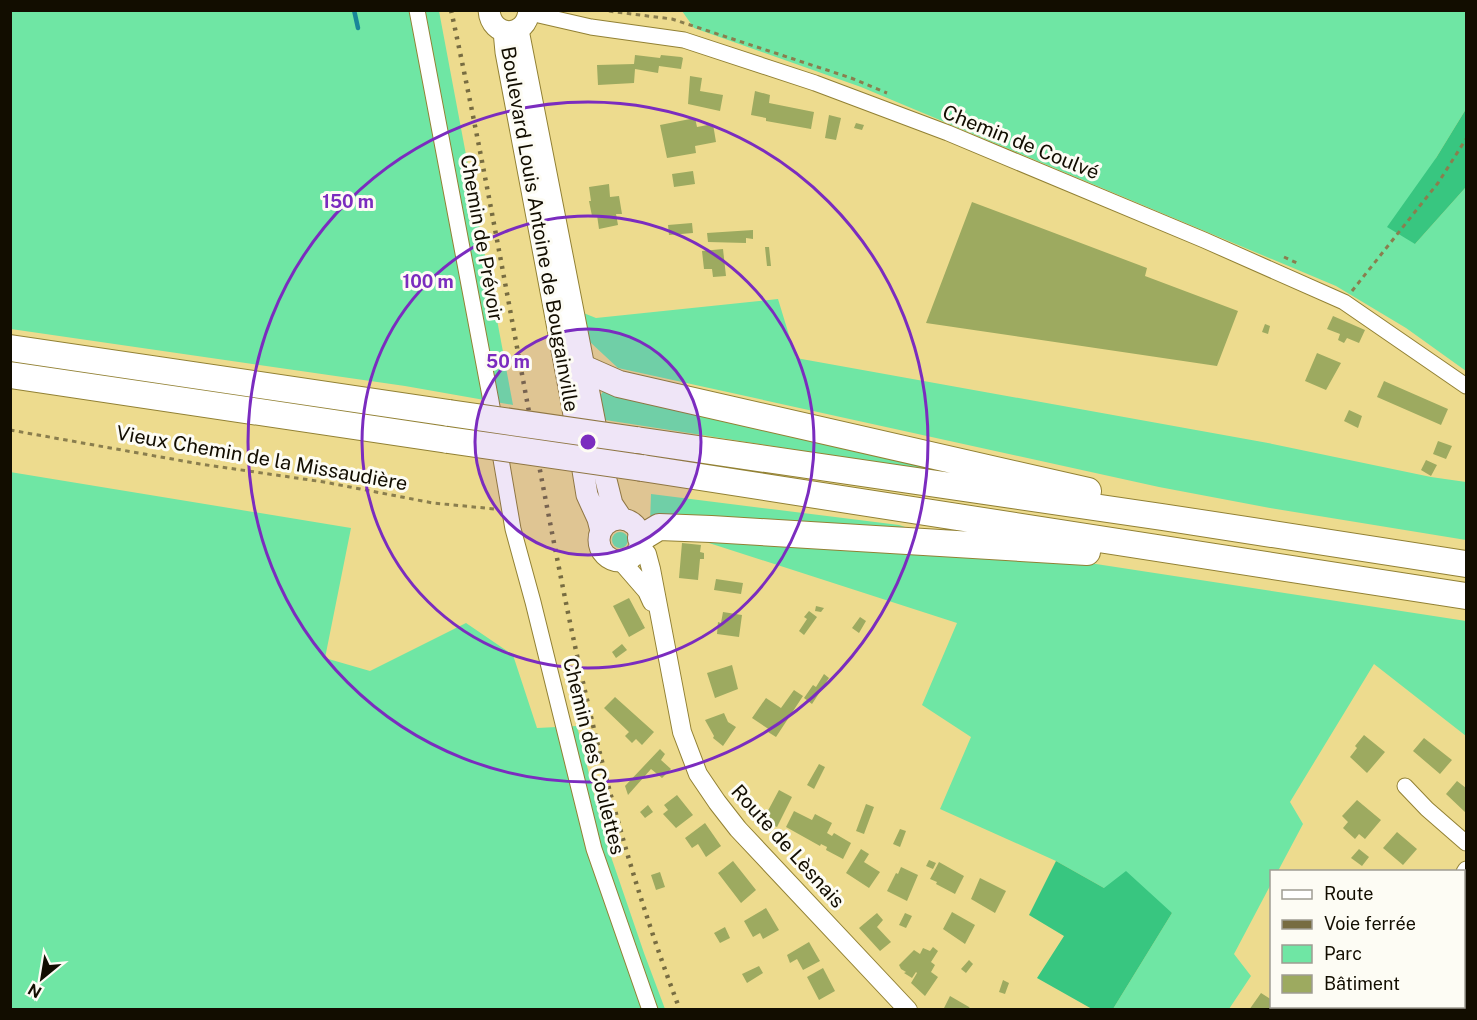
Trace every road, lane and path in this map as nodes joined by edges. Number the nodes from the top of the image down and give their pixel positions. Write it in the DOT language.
graph roads {
  1 [pos="417,10"];
  2 [pos="489,10"];
  3 [pos="530,12"];
  4 [pos="511,31"];
  5 [pos="1467,139"];
  6 [pos="1344,302"];
  7 [pos="10,348"];
  8 [pos="585,369"];
  9 [pos="10,375"];
  10 [pos="1467,386"];
  11 [pos="10,430"];
  12 [pos="509,510"];
  13 [pos="1162,517"];
  14 [pos="622,519"];
  15 [pos="601,531"];
  16 [pos="641,541"];
  17 [pos="621,561"];
  18 [pos="1267,564"];
  19 [pos="1467,564"];
  20 [pos="1467,596"];
  21 [pos="659,620"];
  22 [pos="1405,786"];
  23 [pos="1467,843"];
  24 [pos="650,1010"];
  25 [pos="908,1010"];
  1 -- 12 [label="street, Chemin de Prévoir"];
  2 -- 4 [label="main road"];
  3 -- 4 [label="main road"];
  3 -- 6 [label="street, Chemin de Coulvé"];
  4 -- 8 [label="main road, Boulevard Louis Antoine de Bougainville"];
  4 -- 15 [label="main road, Boulevard Louis Antoine de Bougainville"];
  5 -- 6 [label="path"];
  6 -- 10 [label="street, Chemin de Coulvé"];
  7 -- 13 [label="highway, bridge"];
  8 -- 13 [label="highway"];
  8 -- 14 [label="main road, Boulevard Louis Antoine de Bougainville"];
  9 -- 18 [label="highway, bridge"];
  11 -- 12 [label="path, Vieux Chemin de la Missaudière"];
  12 -- 24 [label="street, Chemin des Coulettes"];
  13 -- 19 [label="highway"];
  14 -- 15 [label="main road"];
  14 -- 16 [label="main road"];
  15 -- 17 [label="main road"];
  16 -- 17 [label="main road"];
  16 -- 18 [label="highway"];
  16 -- 21 [label="street, Route de Lèsnais"];
  17 -- 21 [label="street, Route de Lèsnais"];
  18 -- 20 [label="highway"];
  21 -- 25 [label="street, Route de Lèsnais"];
  22 -- 23 [label="street"];
}
